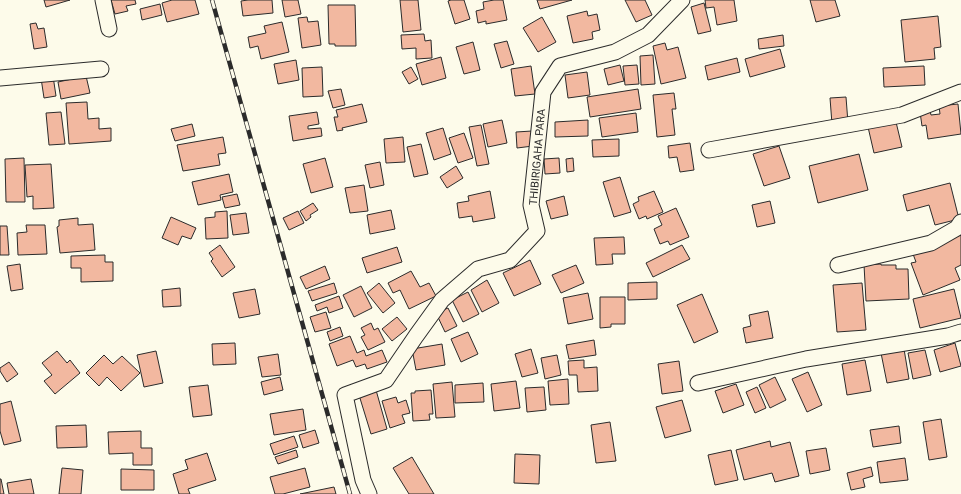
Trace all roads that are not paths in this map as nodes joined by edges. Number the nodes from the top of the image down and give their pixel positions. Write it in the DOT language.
graph roads {
  1 [pos="103,0"];
  2 [pos="682,0"];
  3 [pos="109,29"];
  4 [pos="101,69"];
  5 [pos="0,78"];
  6 [pos="961,92"];
  7 [pos="709,150"];
  8 [pos="961,222"];
  9 [pos="838,265"];
  10 [pos="961,332"];
  11 [pos="698,383"];
  12 [pos="369,494"];
  1 -- 3 [label="street"];
  2 -- 12 [label="street, THIBIRIGAHA PARA"];
  4 -- 5 [label="street"];
  6 -- 7 [label="street"];
  8 -- 9 [label="street"];
  10 -- 11 [label="street"];
}
